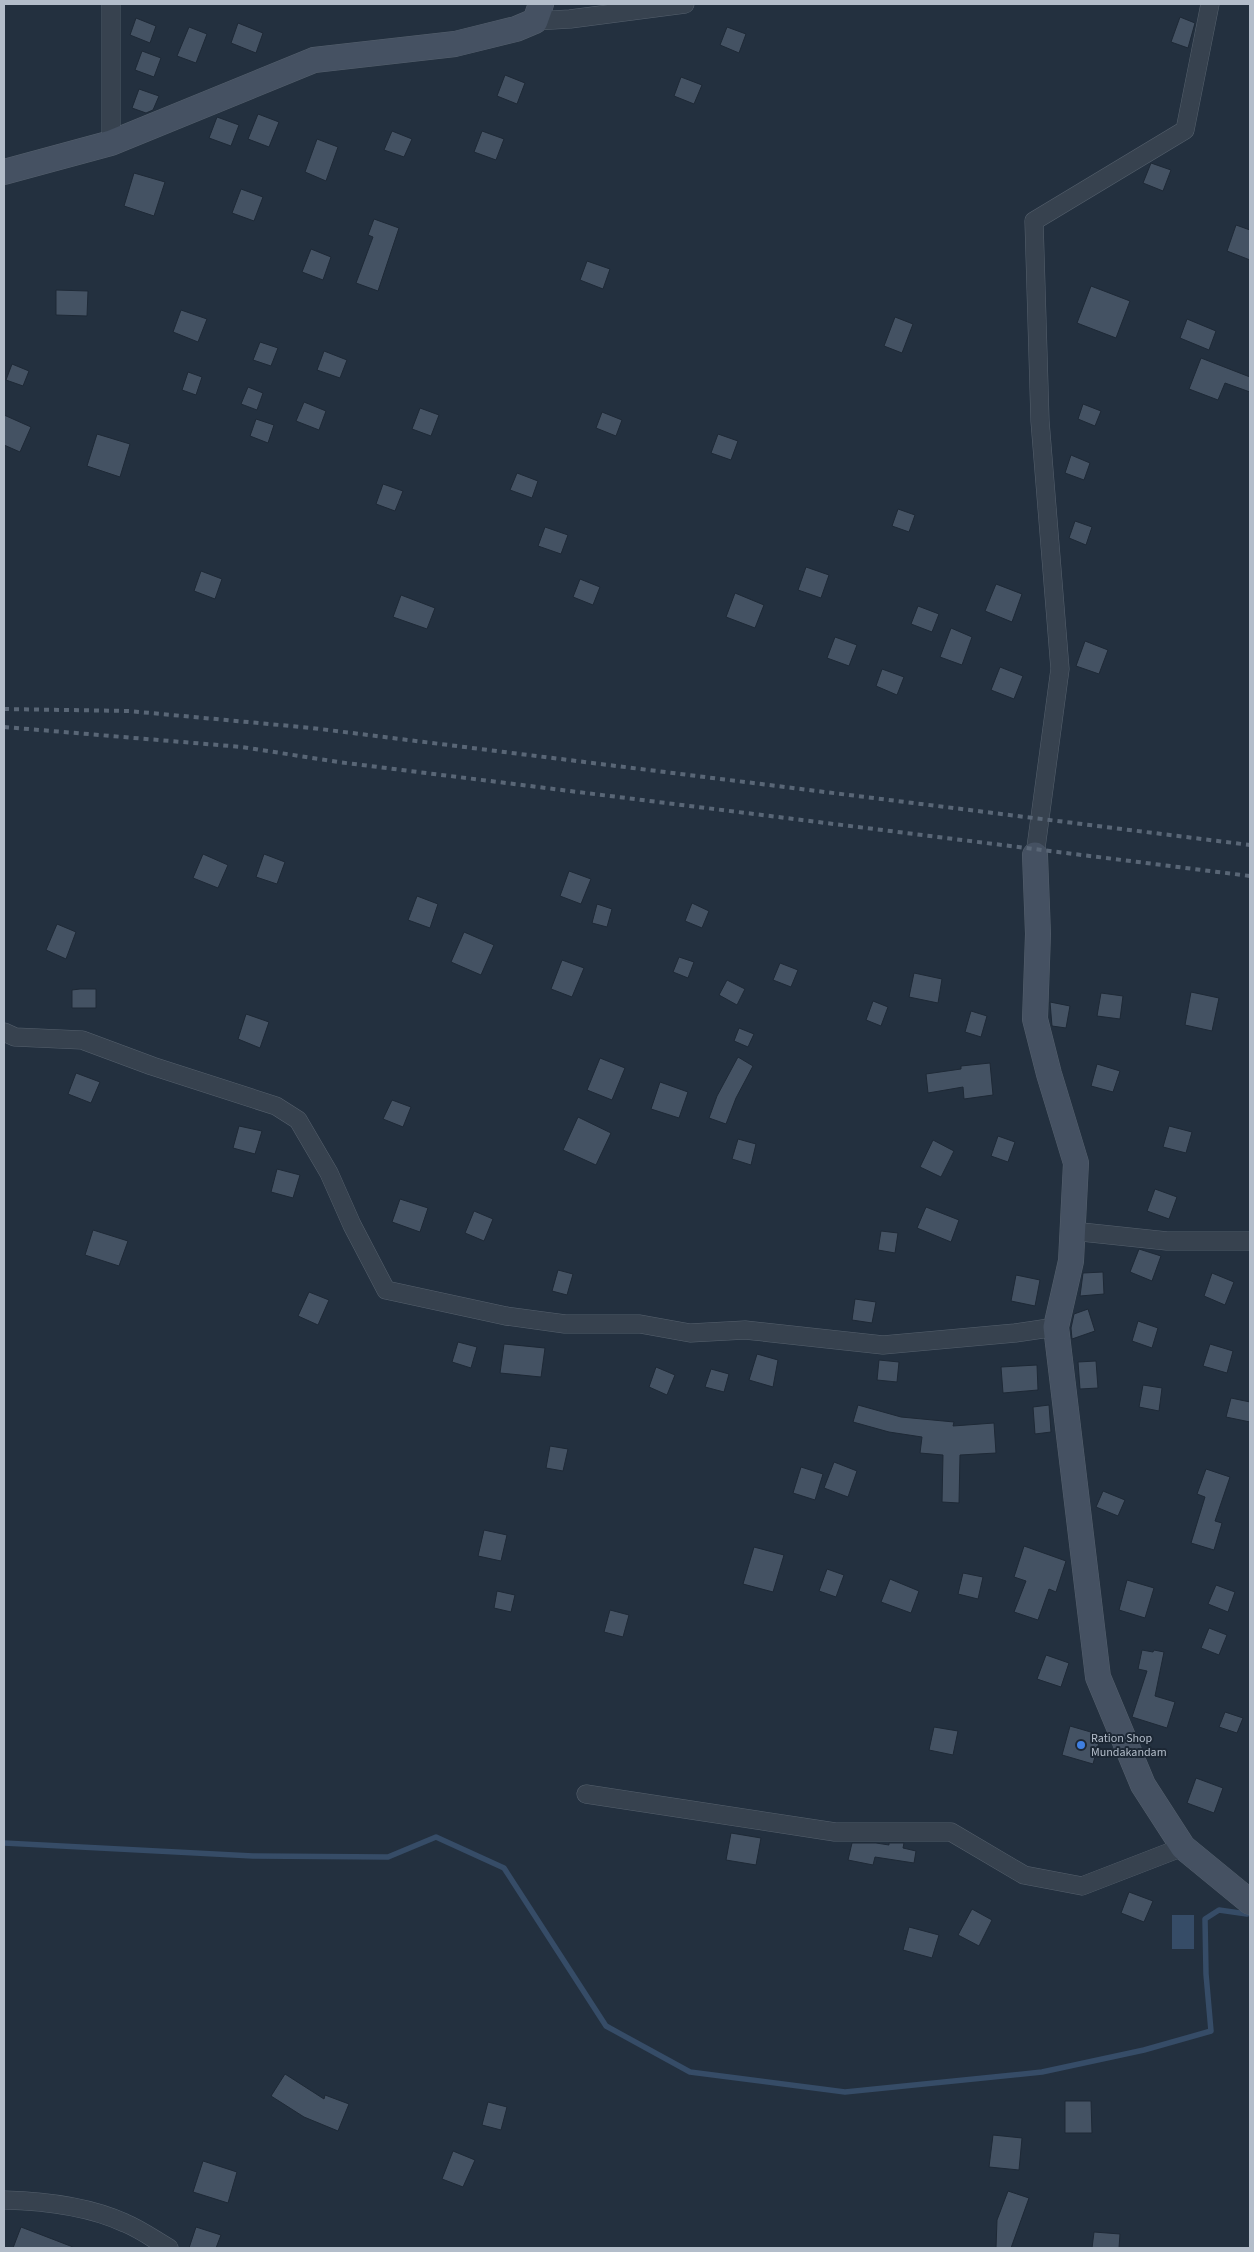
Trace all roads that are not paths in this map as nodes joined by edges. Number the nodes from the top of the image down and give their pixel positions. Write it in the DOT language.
graph roads {
  1 [pos="111,4"];
  2 [pos="685,4"];
  3 [pos="1210,4"];
  4 [pos="538,12"];
  5 [pos="111,143"];
  6 [pos="4,172"];
  7 [pos="1035,855"];
  8 [pos="4,1032"];
  9 [pos="1072,1231"];
  10 [pos="1250,1241"];
  11 [pos="1056,1327"];
  12 [pos="586,1794"];
  13 [pos="1183,1847"];
  14 [pos="1250,1902"];
  15 [pos="4,2200"];
  16 [pos="169,2248"];
  1 -- 5 [label="street"];
  2 -- 4 [label="street"];
  3 -- 7 [label="street"];
  4 -- 5 [label="street"];
  5 -- 6 [label="street"];
  7 -- 9 [label="street"];
  8 -- 11 [label="street"];
  9 -- 10 [label="street"];
  9 -- 11 [label="street"];
  11 -- 13 [label="street"];
  12 -- 13 [label="street"];
  13 -- 14 [label="street"];
  15 -- 16 [label="street"];
}
